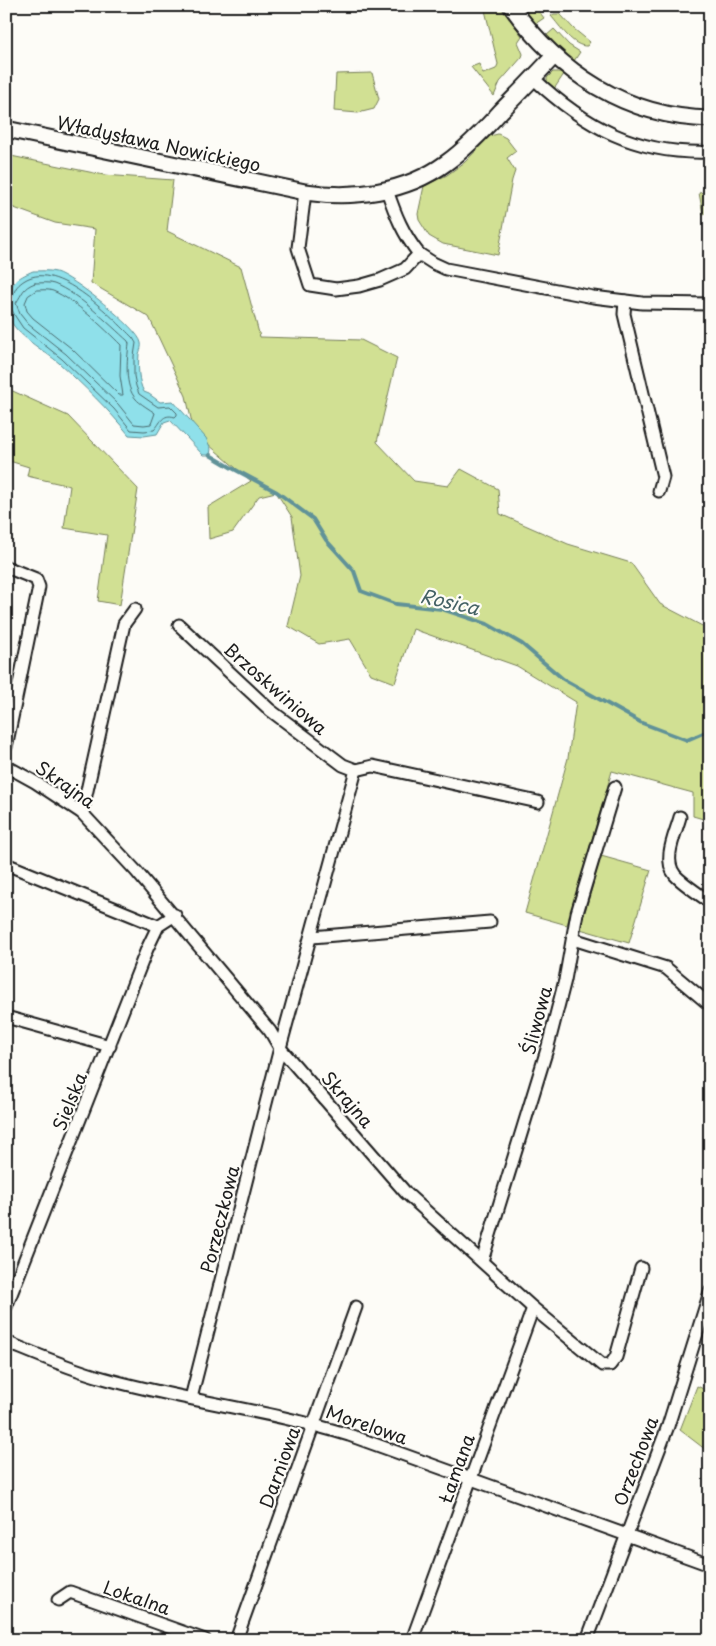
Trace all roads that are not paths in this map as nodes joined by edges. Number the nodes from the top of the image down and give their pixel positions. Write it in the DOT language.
graph roads {
  1 [pos="511,6"];
  2 [pos="554,56"];
  3 [pos="533,78"];
  4 [pos="710,119"];
  5 [pos="6,129"];
  6 [pos="710,152"];
  7 [pos="387,190"];
  8 [pos="305,192"];
  9 [pos="419,254"];
  10 [pos="625,300"];
  11 [pos="710,304"];
  12 [pos="659,491"];
  13 [pos="6,567"];
  14 [pos="135,609"];
  15 [pos="179,625"];
  16 [pos="6,747"];
  17 [pos="6,766"];
  18 [pos="356,770"];
  19 [pos="615,786"];
  20 [pos="538,802"];
  21 [pos="82,813"];
  22 [pos="680,817"];
  23 [pos="6,864"];
  24 [pos="710,902"];
  25 [pos="175,915"];
  26 [pos="490,922"];
  27 [pos="158,926"];
  28 [pos="312,937"];
  29 [pos="573,939"];
  30 [pos="710,1005"];
  31 [pos="6,1017"];
  32 [pos="110,1046"];
  33 [pos="280,1048"];
  34 [pos="482,1261"];
  35 [pos="641,1268"];
  36 [pos="710,1292"];
  37 [pos="6,1307"];
  38 [pos="356,1307"];
  39 [pos="533,1308"];
  40 [pos="6,1342"];
  41 [pos="191,1398"];
  42 [pos="313,1424"];
  43 [pos="471,1479"];
  44 [pos="626,1534"];
  45 [pos="710,1564"];
  46 [pos="58,1600"];
  47 [pos="205,1640"];
  48 [pos="236,1640"];
  49 [pos="412,1640"];
  50 [pos="587,1640"];
  1 -- 2 [label="street"];
  2 -- 3 [label="street, Władysława Nowickiego"];
  2 -- 4 [label="street"];
  3 -- 6 [label="street"];
  3 -- 7 [label="street, Władysława Nowickiego"];
  5 -- 8 [label="street, Władysława Nowickiego"];
  7 -- 8 [label="street, Władysława Nowickiego"];
  7 -- 9 [label="street"];
  8 -- 9 [label="street"];
  9 -- 10 [label="street"];
  10 -- 11 [label="street"];
  10 -- 12 [label="street"];
  13 -- 16 [label="street"];
  14 -- 21 [label="street"];
  15 -- 18 [label="street, Brzoskwiniowa"];
  17 -- 21 [label="street, Skrajna"];
  18 -- 20 [label="street"];
  18 -- 28 [label="street"];
  19 -- 29 [label="street, Śliwowa"];
  21 -- 25 [label="street, Skrajna"];
  22 -- 24 [label="street"];
  23 -- 27 [label="street"];
  25 -- 27 [label="street"];
  25 -- 33 [label="street, Skrajna"];
  26 -- 28 [label="street"];
  27 -- 32 [label="street, Sielska"];
  28 -- 33 [label="street"];
  29 -- 30 [label="street"];
  29 -- 34 [label="street, Śliwowa"];
  31 -- 32 [label="street"];
  32 -- 37 [label="street, Sielska"];
  33 -- 34 [label="street, Skrajna"];
  33 -- 41 [label="street, Porzeczkowa"];
  34 -- 39 [label="street, Skrajna"];
  35 -- 39 [label="street, Skrajna"];
  36 -- 44 [label="street, Orzechowa"];
  38 -- 42 [label="street, Darniowa"];
  39 -- 43 [label="street, Łamana"];
  40 -- 41 [label="street, Morelowa"];
  41 -- 42 [label="street, Morelowa"];
  42 -- 43 [label="street, Morelowa"];
  42 -- 48 [label="street, Darniowa"];
  43 -- 44 [label="street, Morelowa"];
  43 -- 49 [label="street, Łamana"];
  44 -- 45 [label="street, Morelowa"];
  44 -- 50 [label="street, Orzechowa"];
  46 -- 47 [label="street, Lokalna"];
}
